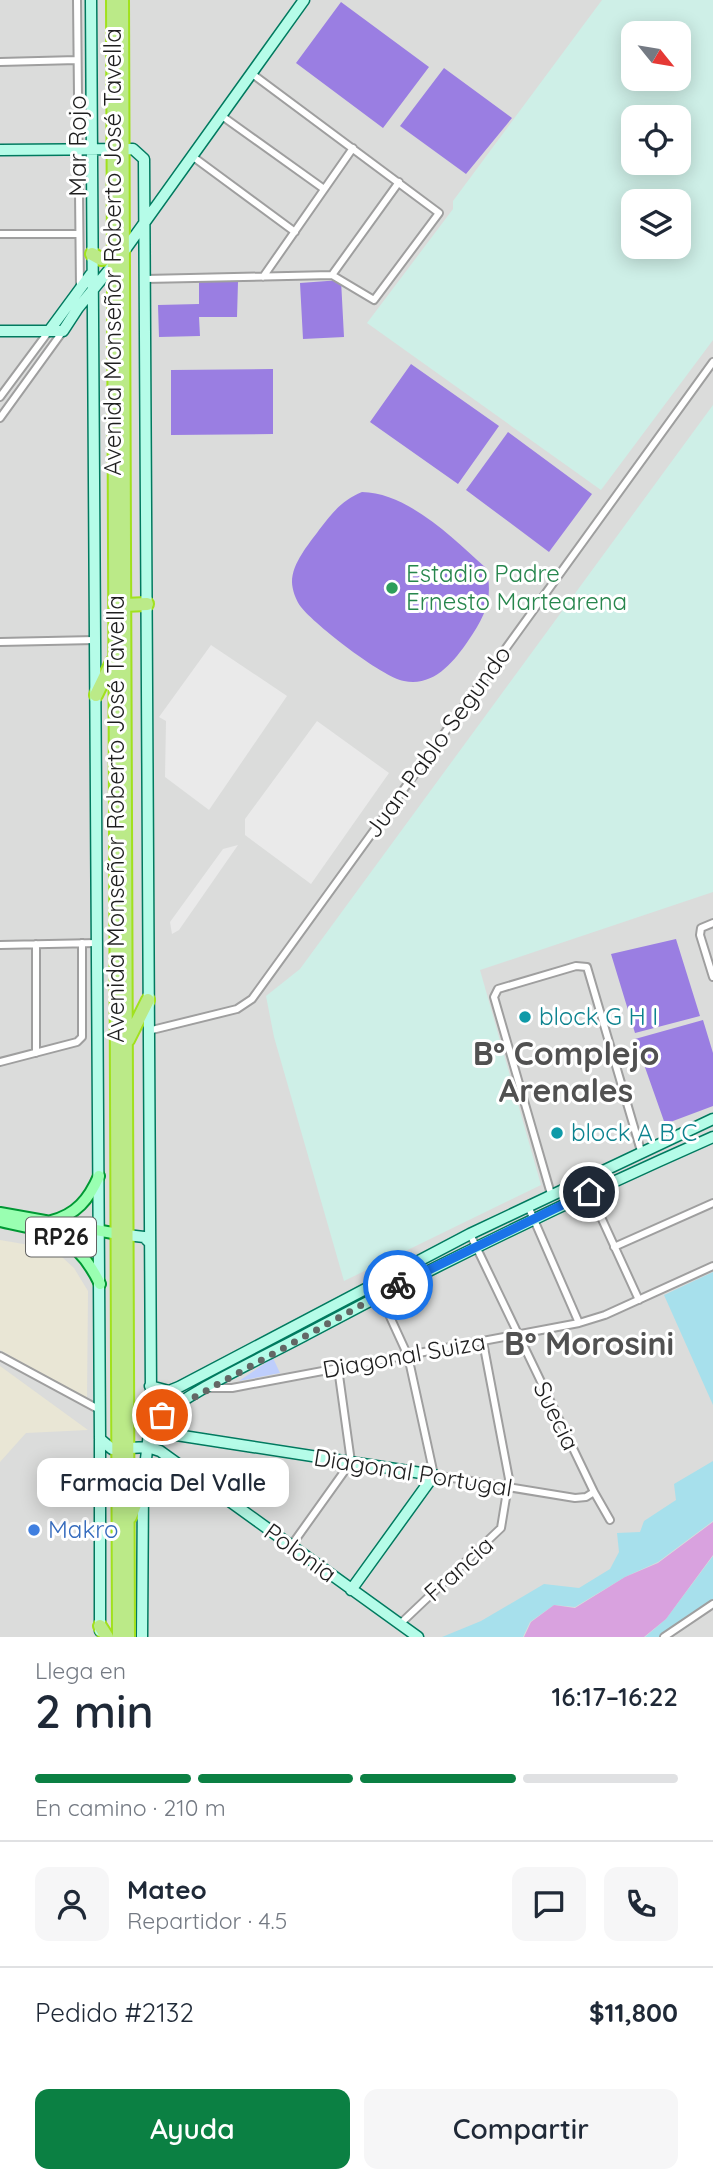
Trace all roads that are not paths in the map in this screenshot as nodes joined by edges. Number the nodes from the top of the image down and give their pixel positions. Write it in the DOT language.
graph roads {
  1 [pos="77,0"];
  2 [pos="91,0"];
  3 [pos="113,0"];
  4 [pos="122,0"];
  5 [pos="304,0"];
  6 [pos="77,60"];
  7 [pos="0,62"];
  8 [pos="251,74"];
  9 [pos="222,116"];
  10 [pos="354,148"];
  11 [pos="78,149"];
  12 [pos="90,149"];
  13 [pos="118,149"];
  14 [pos="0,150"];
  15 [pos="192,156"];
  16 [pos="400,182"];
  17 [pos="324,189"];
  18 [pos="144,194"];
  19 [pos="163,195"];
  20 [pos="144,223"];
  21 [pos="295,232"];
  22 [pos="0,234"];
  23 [pos="78,234"];
  24 [pos="92,254"];
  25 [pos="116,260"];
  26 [pos="92,274"];
  27 [pos="332,275"];
  28 [pos="263,277"];
  29 [pos="145,279"];
  30 [pos="80,292"];
  31 [pos="92,294"];
  32 [pos="0,331"];
  33 [pos="49,331"];
  34 [pos="63,331"];
  35 [pos="713,362"];
  36 [pos="0,397"];
  37 [pos="0,418"];
  38 [pos="148,604"];
  39 [pos="124,605"];
  40 [pos="95,640"];
  41 [pos="0,642"];
  42 [pos="114,658"];
  43 [pos="96,695"];
  44 [pos="713,923"];
  45 [pos="82,943"];
  46 [pos="97,943"];
  47 [pos="0,944"];
  48 [pos="36,944"];
  49 [pos="713,977"];
  50 [pos="148,1000"];
  51 [pos="126,1009"];
  52 [pos="138,1020"];
  53 [pos="148,1031"];
  54 [pos="126,1044"];
  55 [pos="36,1054"];
  56 [pos="0,1062"];
  57 [pos="713,1119"];
  58 [pos="713,1137"];
  59 [pos="641,1151"];
  60 [pos="99,1176"];
  61 [pos="584,1180"];
  62 [pos="589,1192"];
  63 [pos="551,1194"];
  64 [pos="713,1203"];
  65 [pos="528,1205"];
  66 [pos="0,1213"];
  67 [pos="533,1219"];
  68 [pos="0,1221"];
  69 [pos="48,1222"];
  70 [pos="99,1231"];
  71 [pos="470,1234"];
  72 [pos="122,1235"];
  73 [pos="150,1243"];
  74 [pos="475,1247"];
  75 [pos="614,1247"];
  76 [pos="713,1266"];
  77 [pos="100,1284"];
  78 [pos="375,1284"];
  79 [pos="381,1294"];
  80 [pos="639,1300"];
  81 [pos="579,1323"];
  82 [pos="517,1336"];
  83 [pos="483,1342"];
  84 [pos="0,1356"];
  85 [pos="408,1356"];
  86 [pos="338,1368"];
  87 [pos="150,1386"];
  88 [pos="208,1388"];
  89 [pos="100,1410"];
  90 [pos="150,1424"];
  91 [pos="100,1439"];
  92 [pos="148,1447"];
  93 [pos="123,1450"];
  94 [pos="351,1462"];
  95 [pos="434,1475"];
  96 [pos="143,1485"];
  97 [pos="509,1489"];
  98 [pos="594,1492"];
  99 [pos="610,1520"];
  100 [pos="127,1524"];
  101 [pos="291,1546"];
  102 [pos="351,1590"];
  103 [pos="713,1604"];
  104 [pos="120,1621"];
  105 [pos="400,1624"];
  106 [pos="104,1634"];
  107 [pos="120,1637"];
  108 [pos="128,1637"];
  109 [pos="142,1637"];
  110 [pos="418,1637"];
  111 [pos="664,1637"];
  1 -- 6 [label="street, Mar Rojo"];
  2 -- 12 [label="main road"];
  3 -- 13 [label="highway, Avenida Monseñor Roberto José Tavella"];
  4 -- 13 [label="highway, Avenida Monseñor Roberto José Tavella"];
  5 -- 8 [label="main road"];
  6 -- 7 [label="street"];
  6 -- 11 [label="street, Mar Rojo"];
  8 -- 9 [label="main road"];
  8 -- 10 [label="street"];
  9 -- 15 [label="main road"];
  9 -- 17 [label="street"];
  10 -- 16 [label="street"];
  10 -- 17 [label="street"];
  11 -- 12 [label="main road"];
  11 -- 14 [label="main road"];
  11 -- 23 [label="street, Mar Rojo"];
  12 -- 13 [label="main road"];
  12 -- 24 [label="main road"];
  13 -- 18 [label="main road"];
  13 -- 25 [label="highway, Avenida Monseñor Roberto José Tavella"];
  15 -- 19 [label="main road"];
  15 -- 21 [label="street"];
  16 -- 27 [label="street"];
  16 -- 27 [label="street"];
  17 -- 21 [label="street"];
  18 -- 19 [label="main road"];
  18 -- 20 [label="main road"];
  19 -- 20 [label="main road"];
  20 -- 25 [label="main road"];
  20 -- 29 [label="main road"];
  21 -- 28 [label="street"];
  22 -- 23 [label="street"];
  23 -- 30 [label="street, Mar Rojo"];
  24 -- 25 [label="highway"];
  24 -- 26 [label="main road"];
  25 -- 31 [label="main road"];
  25 -- 39 [label="highway, Avenida Monseñor Roberto José Tavella"];
  25 -- 42 [label="highway, Avenida Monseñor Roberto José Tavella"];
  26 -- 30 [label="main road"];
  26 -- 31 [label="main road"];
  27 -- 28 [label="street"];
  28 -- 29 [label="street"];
  29 -- 38 [label="main road"];
  30 -- 33 [label="main road"];
  31 -- 34 [label="main road"];
  31 -- 40 [label="main road"];
  32 -- 33 [label="main road"];
  33 -- 34 [label="main road"];
  33 -- 36 [label="street"];
  34 -- 37 [label="street"];
  35 -- 53 [label="street, Juan Pablo Segundo"];
  38 -- 39 [label="highway"];
  38 -- 50 [label="main road"];
  39 -- 51 [label="highway, Avenida Monseñor Roberto José Tavella"];
  40 -- 41 [label="street"];
  40 -- 43 [label="main road"];
  42 -- 43 [label="highway"];
  42 -- 72 [label="highway, Avenida Monseñor Roberto José Tavella"];
  43 -- 46 [label="main road"];
  44 -- 49 [label="street"];
  45 -- 46 [label="street"];
  45 -- 48 [label="street"];
  45 -- 55 [label="street"];
  46 -- 60 [label="main road"];
  47 -- 48 [label="street"];
  48 -- 55 [label="street"];
  50 -- 52 [label="highway"];
  50 -- 53 [label="main road"];
  51 -- 52 [label="highway"];
  51 -- 54 [label="highway, Avenida Monseñor Roberto José Tavella"];
  52 -- 53 [label="highway"];
  52 -- 54 [label="highway"];
  53 -- 73 [label="main road"];
  54 -- 72 [label="highway, Avenida Monseñor Roberto José Tavella"];
  55 -- 56 [label="street"];
  57 -- 59 [label="main road"];
  58 -- 62 [label="main road"];
  59 -- 61 [label="main road"];
  59 -- 63 [label="street"];
  60 -- 69 [label="main road"];
  60 -- 70 [label="main road"];
  61 -- 62 [label="street"];
  61 -- 63 [label="main road"];
  62 -- 67 [label="main road"];
  62 -- 75 [label="street"];
  63 -- 65 [label="main road"];
  64 -- 75 [label="street"];
  65 -- 67 [label="street"];
  65 -- 71 [label="main road"];
  66 -- 69 [label="main road, RP26"];
  67 -- 74 [label="main road"];
  67 -- 81 [label="street"];
  68 -- 77 [label="main road, RP26"];
  69 -- 70 [label="main road, RP26"];
  70 -- 72 [label="main road, RP26"];
  70 -- 77 [label="main road"];
  71 -- 74 [label="street, Suecia"];
  71 -- 78 [label="main road"];
  72 -- 73 [label="main road, RP26"];
  72 -- 93 [label="highway, Avenida Monseñor Roberto José Tavella"];
  73 -- 87 [label="main road"];
  74 -- 79 [label="main road"];
  74 -- 82 [label="street, Suecia"];
  75 -- 80 [label="street"];
  76 -- 80 [label="street, Diagonal Suiza"];
  77 -- 89 [label="main road"];
  78 -- 79 [label="street"];
  78 -- 87 [label="main road"];
  79 -- 85 [label="street"];
  79 -- 88 [label="main road"];
  80 -- 81 [label="street, Diagonal Suiza"];
  81 -- 82 [label="street, Diagonal Suiza"];
  82 -- 83 [label="street, Diagonal Suiza"];
  82 -- 98 [label="street, Suecia"];
  83 -- 85 [label="street, Diagonal Suiza"];
  83 -- 97 [label="street, Francia"];
  84 -- 89 [label="street"];
  85 -- 86 [label="street, Diagonal Suiza"];
  85 -- 95 [label="street"];
  86 -- 88 [label="street, Diagonal Suiza"];
  86 -- 94 [label="street"];
  87 -- 90 [label="main road"];
  88 -- 90 [label="main road"];
  89 -- 91 [label="main road"];
  90 -- 92 [label="main road"];
  90 -- 94 [label="main road, Diagonal Portugal"];
  91 -- 93 [label="main road"];
  91 -- 106 [label="main road"];
  92 -- 93 [label="main road"];
  92 -- 96 [label="main road"];
  92 -- 101 [label="main road, Polonia"];
  93 -- 100 [label="highway, Avenida Monseñor Roberto José Tavella"];
  93 -- 104 [label="highway, Avenida Monseñor Roberto José Tavella"];
  94 -- 95 [label="main road, Diagonal Portugal"];
  94 -- 101 [label="street"];
  95 -- 97 [label="street, Diagonal Portugal"];
  95 -- 102 [label="main road"];
  96 -- 100 [label="highway"];
  96 -- 109 [label="main road"];
  97 -- 98 [label="street, Diagonal Portugal"];
  97 -- 105 [label="street, Francia"];
  98 -- 99 [label="street, Suecia"];
  100 -- 108 [label="highway, Avenida Monseñor Roberto José Tavella"];
  101 -- 102 [label="main road, Polonia"];
  102 -- 105 [label="main road, Polonia"];
  103 -- 111 [label="street"];
  104 -- 106 [label="highway"];
  104 -- 107 [label="highway, Avenida Monseñor Roberto José Tavella"];
  105 -- 110 [label="main road, Polonia"];
}
